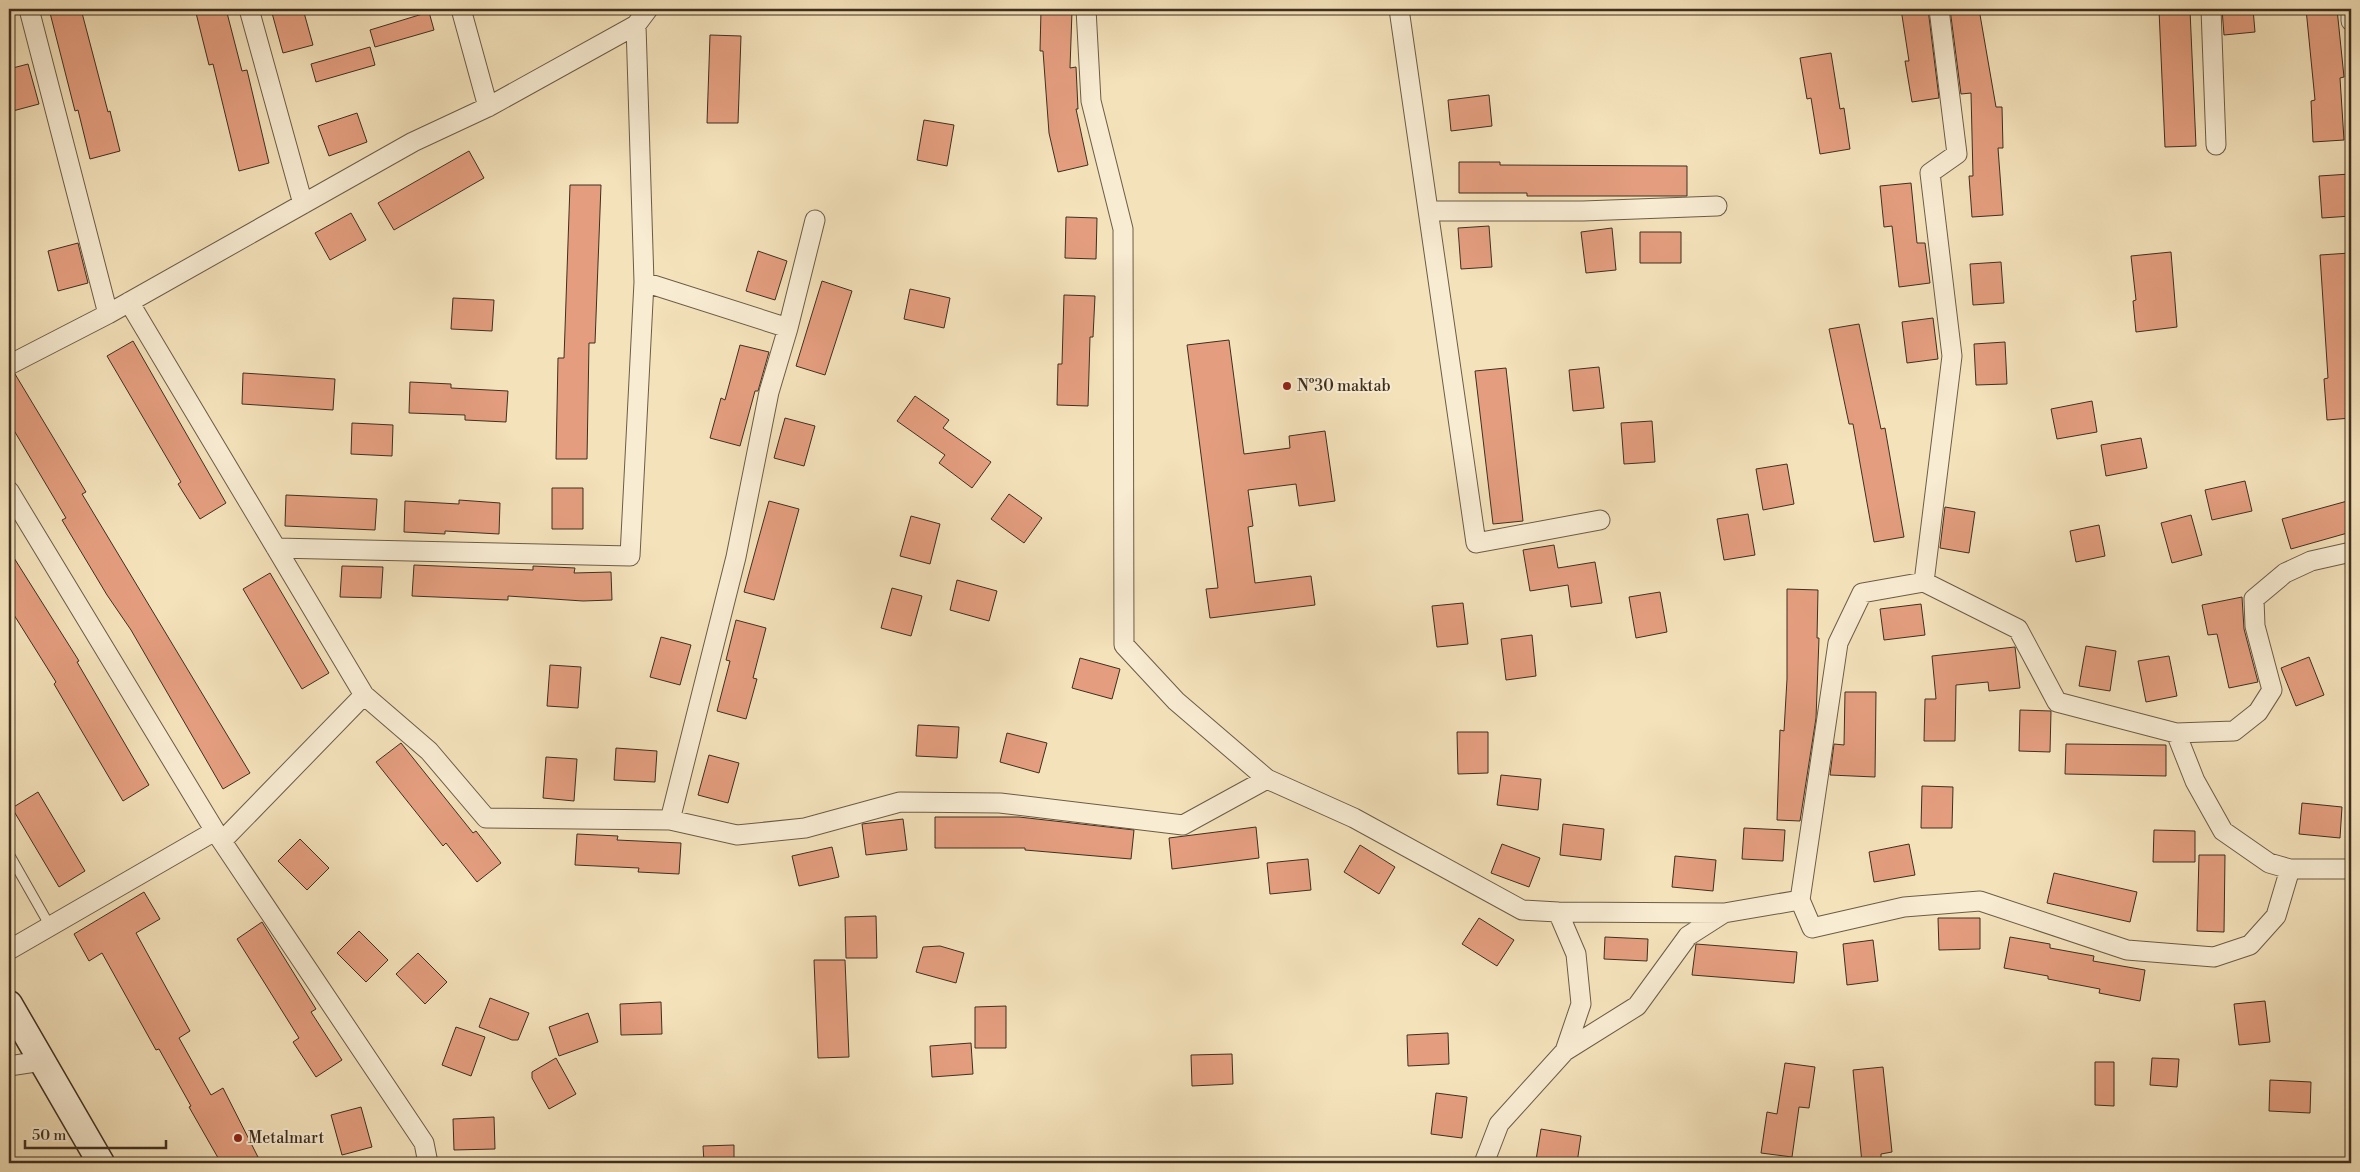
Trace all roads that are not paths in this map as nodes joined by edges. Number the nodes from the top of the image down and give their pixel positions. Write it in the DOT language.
graph roads {
  1 [pos="30,9"];
  2 [pos="250,9"];
  3 [pos="461,9"];
  4 [pos="648,9"];
  5 [pos="1086,9"];
  6 [pos="1399,9"];
  7 [pos="1939,9"];
  8 [pos="2210,9"];
  9 [pos="2350,9"];
  10 [pos="2351,21"];
  11 [pos="636,25"];
  12 [pos="488,107"];
  13 [pos="2216,146"];
  14 [pos="303,204"];
  15 [pos="1717,206"];
  16 [pos="1428,211"];
  17 [pos="815,220"];
  18 [pos="644,282"];
  19 [pos="129,302"];
  20 [pos="108,314"];
  21 [pos="788,328"];
  22 [pos="9,365"];
  23 [pos="9,492"];
  24 [pos="1600,520"];
  25 [pos="276,548"];
  26 [pos="2351,552"];
  27 [pos="1924,582"];
  28 [pos="364,695"];
  29 [pos="2176,733"];
  30 [pos="1267,779"];
  31 [pos="670,820"];
  32 [pos="219,836"];
  33 [pos="9,854"];
  34 [pos="2290,869"];
  35 [pos="2351,869"];
  36 [pos="1800,900"];
  37 [pos="1558,912"];
  38 [pos="1724,913"];
  39 [pos="50,926"];
  40 [pos="9,950"];
  41 [pos="9,1004"];
  42 [pos="1565,1051"];
  43 [pos="42,1061"];
  44 [pos="9,1066"];
  45 [pos="100,1163"];
  46 [pos="428,1163"];
  47 [pos="1484,1163"];
  1 -- 20 [label="street"];
  2 -- 14 [label="street"];
  3 -- 12 [label="street"];
  4 -- 11 [label="street"];
  5 -- 30 [label="street"];
  6 -- 16 [label="street"];
  7 -- 27 [label="street"];
  8 -- 13 [label="street"];
  9 -- 10 [label="street"];
  11 -- 12 [label="street"];
  11 -- 18 [label="street"];
  12 -- 14 [label="street"];
  14 -- 19 [label="street"];
  15 -- 16 [label="street"];
  16 -- 24 [label="street"];
  17 -- 21 [label="street"];
  18 -- 21 [label="street"];
  18 -- 25 [label="street"];
  19 -- 20 [label="street"];
  19 -- 25 [label="street"];
  20 -- 22 [label="street"];
  21 -- 31 [label="street"];
  23 -- 32 [label="street"];
  25 -- 28 [label="street"];
  26 -- 29 [label="street"];
  27 -- 29 [label="street"];
  27 -- 36 [label="street"];
  28 -- 31 [label="street"];
  28 -- 32 [label="street"];
  29 -- 34 [label="street"];
  30 -- 31 [label="street"];
  30 -- 37 [label="street"];
  32 -- 39 [label="street"];
  32 -- 46 [label="street"];
  33 -- 39 [label="lane"];
  34 -- 35 [label="street"];
  34 -- 36 [label="street"];
  36 -- 38 [label="street"];
  37 -- 38 [label="street"];
  37 -- 42 [label="street"];
  38 -- 42 [label="street"];
  39 -- 40 [label="street"];
  41 -- 43 [label="main road"];
  42 -- 47 [label="street"];
  43 -- 44 [label="street"];
  43 -- 45 [label="main road"];
}
